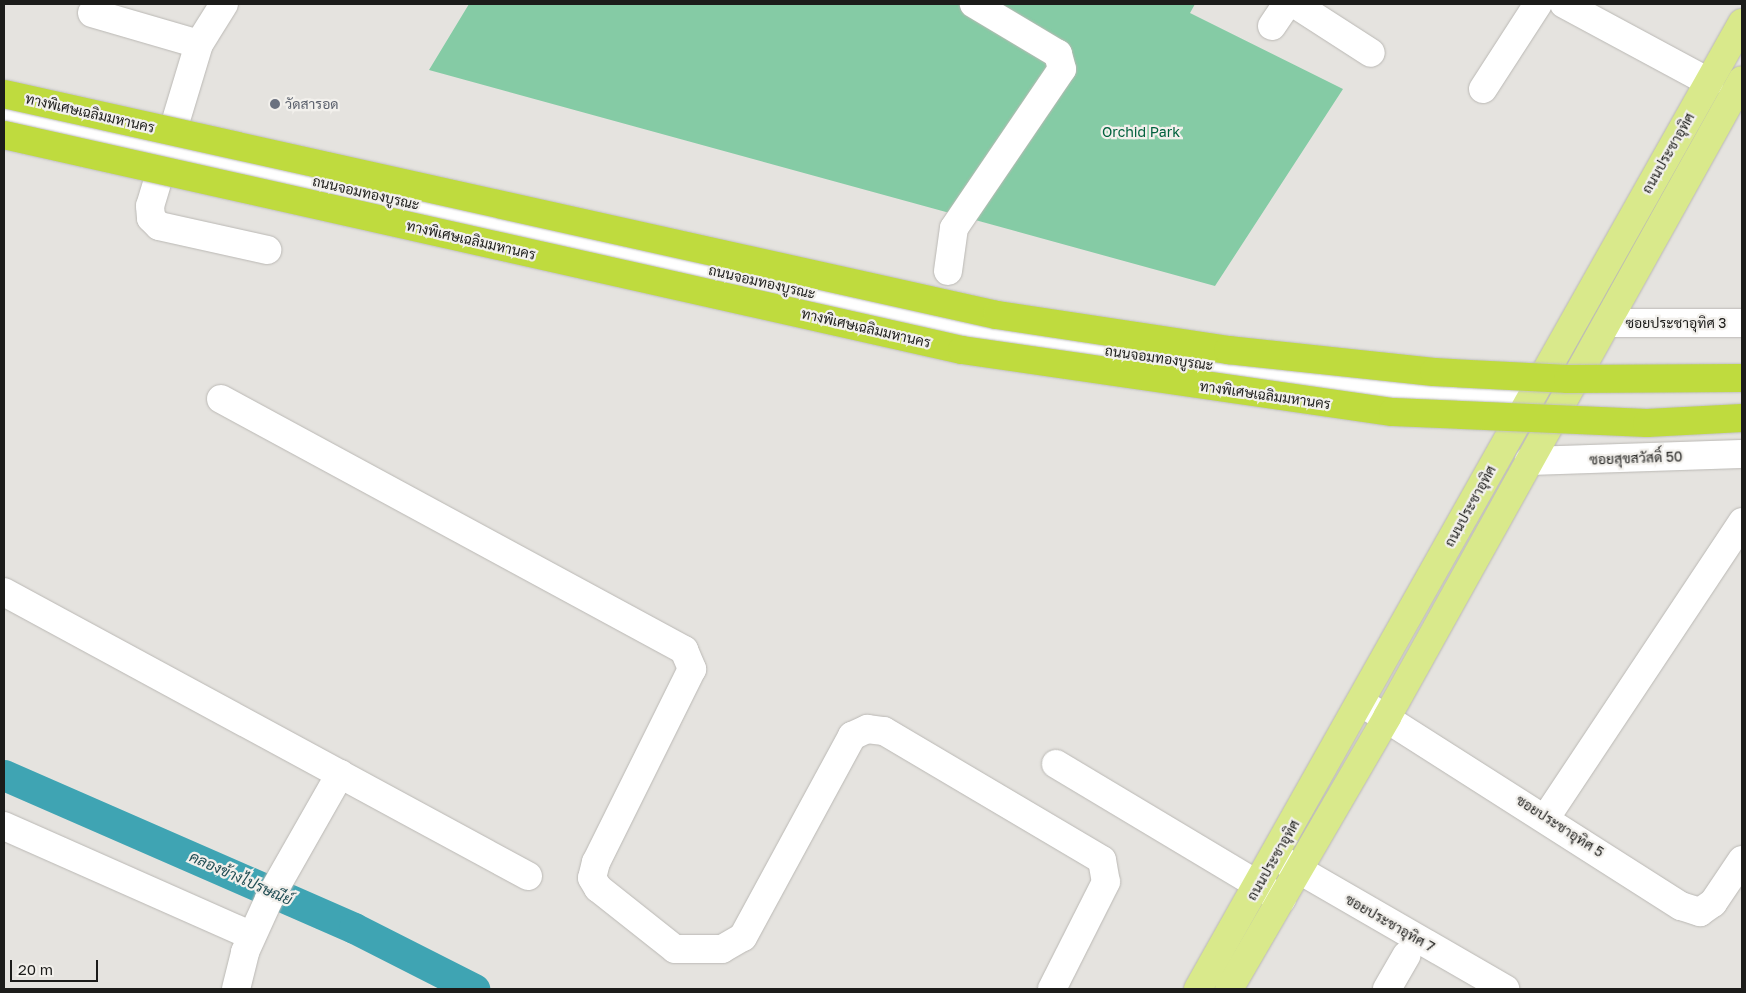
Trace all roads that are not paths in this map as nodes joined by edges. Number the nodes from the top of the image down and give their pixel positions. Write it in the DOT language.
graph roads {
  1 [pos="224,4"];
  2 [pos="974,4"];
  3 [pos="1287,4"];
  4 [pos="1295,4"];
  5 [pos="1538,4"];
  6 [pos="1564,4"];
  7 [pos="92,13"];
  8 [pos="1742,23"];
  9 [pos="1272,26"];
  10 [pos="199,44"];
  11 [pos="1371,53"];
  12 [pos="1742,80"];
  13 [pos="1709,82"];
  14 [pos="1483,89"];
  15 [pos="4,94"];
  16 [pos="4,113"];
  17 [pos="4,135"];
  18 [pos="165,149"];
  19 [pos="267,250"];
  20 [pos="948,271"];
  21 [pos="1742,323"];
  22 [pos="1609,324"];
  23 [pos="1742,378"];
  24 [pos="221,399"];
  25 [pos="1528,399"];
  26 [pos="1742,418"];
  27 [pos="1742,454"];
  28 [pos="1529,461"];
  29 [pos="1742,522"];
  30 [pos="4,592"];
  31 [pos="1362,703"];
  32 [pos="1387,717"];
  33 [pos="1056,764"];
  34 [pos="340,774"];
  35 [pos="1547,816"];
  36 [pos="4,826"];
  37 [pos="1275,856"];
  38 [pos="1742,860"];
  39 [pos="1300,870"];
  40 [pos="528,876"];
  41 [pos="1258,886"];
  42 [pos="1282,900"];
  43 [pos="252,936"];
  44 [pos="1407,955"];
  45 [pos="236,989"];
  46 [pos="1052,989"];
  47 [pos="1198,989"];
  48 [pos="1229,989"];
  49 [pos="1387,989"];
  50 [pos="1506,989"];
  1 -- 10 [label="street"];
  2 -- 20 [label="street"];
  3 -- 9 [label="street"];
  4 -- 11 [label="street"];
  5 -- 14 [label="street"];
  6 -- 13 [label="street"];
  7 -- 10 [label="street"];
  8 -- 13 [label="main road, ถนนประชาอุทิศ"];
  10 -- 18 [label="street"];
  12 -- 22 [label="main road, ถนนประชาอุทิศ"];
  13 -- 25 [label="main road, ถนนประชาอุทิศ"];
  15 -- 23 [label="highway, ทางพิเศษเฉลิมมหานคร, bridge"];
  16 -- 18 [label="street, ถนนจอมทองบูรณะ"];
  17 -- 26 [label="highway, ทางพิเศษเฉลิมมหานคร, bridge"];
  18 -- 19 [label="street"];
  18 -- 25 [label="street, ถนนจอมทองบูรณะ"];
  21 -- 22 [label="street, ซอยประชาอุทิศ 3"];
  22 -- 28 [label="main road, ถนนประชาอุทิศ"];
  24 -- 46 [label="street"];
  25 -- 31 [label="main road, ถนนประชาอุทิศ"];
  27 -- 28 [label="street, ซอยสุขสวัสดิ์ 50"];
  28 -- 32 [label="main road, ถนนประชาอุทิศ"];
  29 -- 35 [label="street"];
  30 -- 34 [label="street"];
  31 -- 32 [label="street, ซอยประชาอุทิศ 5"];
  31 -- 37 [label="main road, ถนนประชาอุทิศ"];
  32 -- 35 [label="street, ซอยประชาอุทิศ 5"];
  32 -- 39 [label="main road, ถนนประชาอุทิศ"];
  33 -- 41 [label="street"];
  34 -- 40 [label="street"];
  34 -- 43 [label="street"];
  35 -- 38 [label="street, ซอยประชาอุทิศ 5"];
  36 -- 43 [label="street"];
  37 -- 39 [label="street, ซอยประชาอุทิศ 7"];
  37 -- 41 [label="main road, ถนนประชาอุทิศ"];
  39 -- 42 [label="main road, ถนนประชาอุทิศ"];
  39 -- 50 [label="street, ซอยประชาอุทิศ 7"];
  41 -- 42 [label="street"];
  41 -- 47 [label="main road, ถนนประชาอุทิศ"];
  42 -- 48 [label="main road, ถนนประชาอุทิศ"];
  43 -- 45 [label="street"];
  44 -- 49 [label="street"];
}
